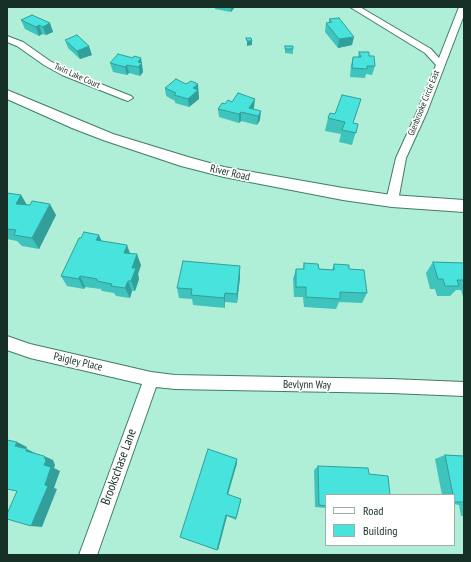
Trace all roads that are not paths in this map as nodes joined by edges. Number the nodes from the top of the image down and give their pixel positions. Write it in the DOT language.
graph roads {
  1 [pos="354,7"];
  2 [pos="463,7"];
  3 [pos="7,39"];
  4 [pos="440,64"];
  5 [pos="7,94"];
  6 [pos="128,98"];
  7 [pos="392,200"];
  8 [pos="464,206"];
  9 [pos="7,343"];
  10 [pos="151,379"];
  11 [pos="464,389"];
  12 [pos="88,555"];
  1 -- 4 [label="street"];
  2 -- 4 [label="street, Glenbrooke Circle East"];
  3 -- 6 [label="street, Twin Lake Court"];
  4 -- 7 [label="street, Glenbrooke Circle East"];
  5 -- 7 [label="main road, River Road"];
  7 -- 8 [label="main road, River Road"];
  9 -- 10 [label="street, Paigley Place"];
  10 -- 11 [label="street, Bevlynn Way"];
  10 -- 12 [label="street, Brookschase Lane"];
}
